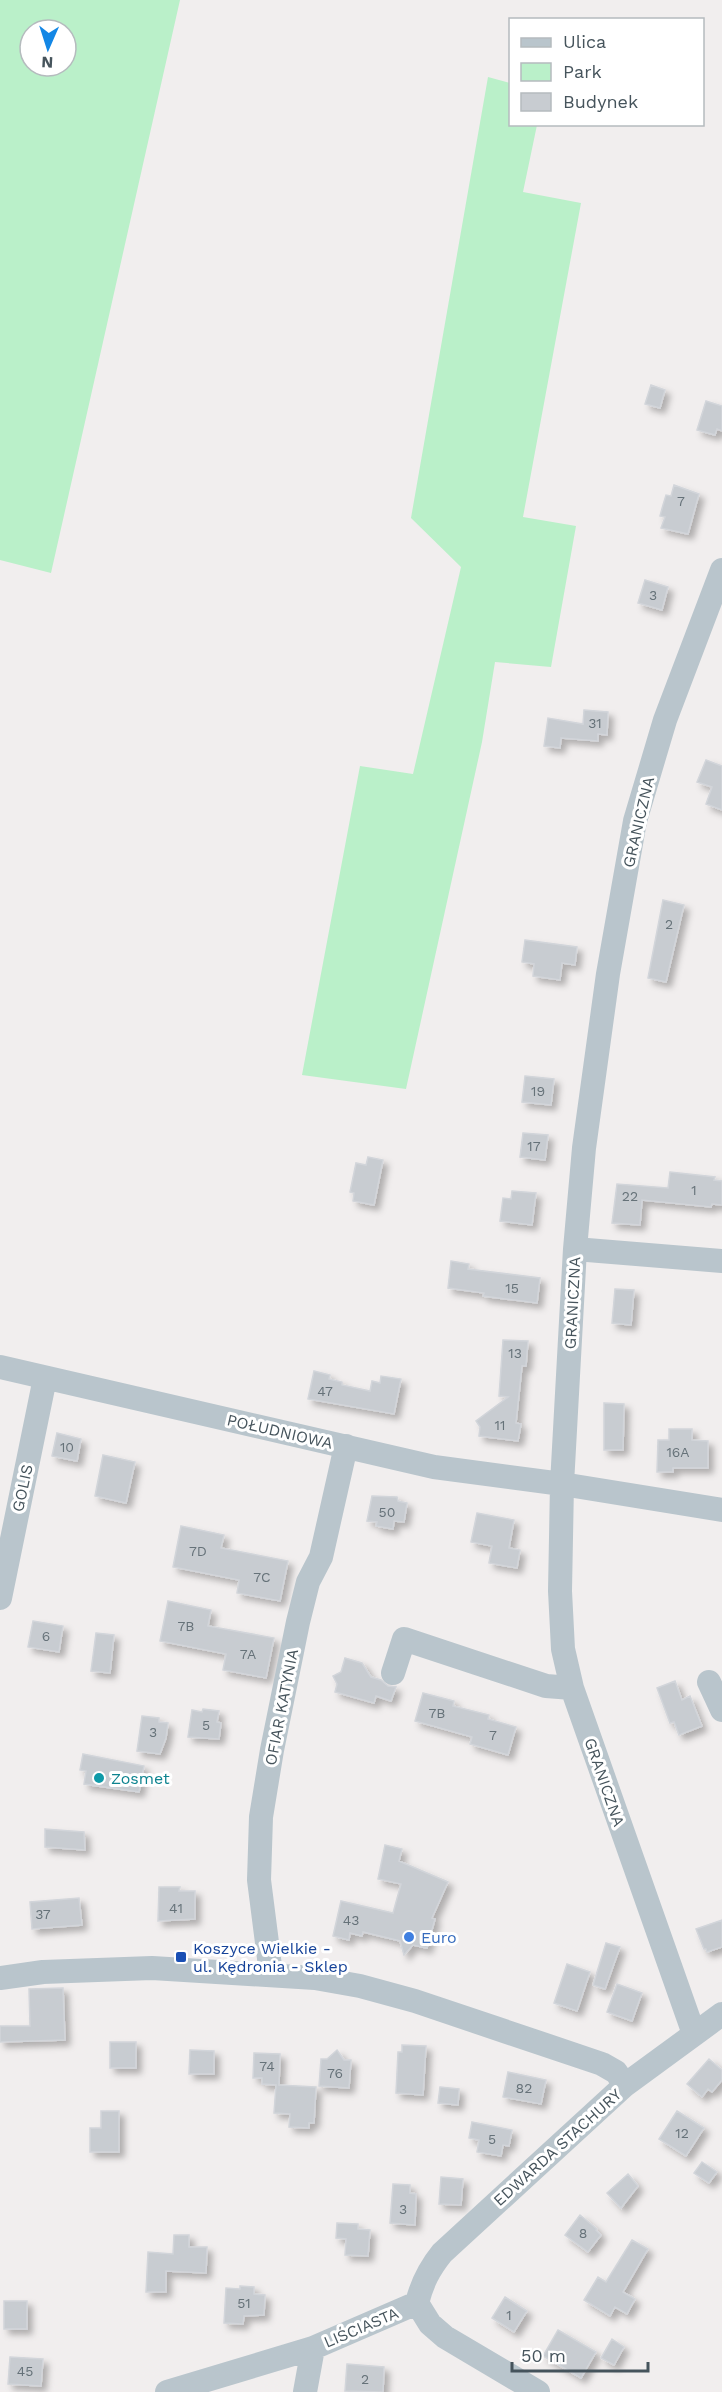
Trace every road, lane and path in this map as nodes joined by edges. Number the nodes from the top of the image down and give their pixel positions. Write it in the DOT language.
graph roads {
  1 [pos="722,570"];
  2 [pos="575,1249"];
  3 [pos="722,1261"];
  4 [pos="0,1366"];
  5 [pos="45,1378"];
  6 [pos="346,1446"];
  7 [pos="562,1484"];
  8 [pos="722,1510"];
  9 [pos="0,1598"];
  10 [pos="393,1673"];
  11 [pos="709,1682"];
  12 [pos="572,1688"];
  13 [pos="722,1710"];
  14 [pos="271,1974"];
  15 [pos="0,1978"];
  16 [pos="722,2014"];
  17 [pos="693,2034"];
  18 [pos="625,2085"];
  19 [pos="417,2303"];
  20 [pos="313,2349"];
  21 [pos="167,2392"];
  22 [pos="306,2392"];
  23 [pos="538,2392"];
  1 -- 2 [label="street, GRANICZNA"];
  2 -- 3 [label="street"];
  2 -- 7 [label="street, GRANICZNA"];
  4 -- 5 [label="street, POŁUDNIOWA"];
  5 -- 6 [label="street, POŁUDNIOWA"];
  5 -- 9 [label="street, GOLIS"];
  6 -- 7 [label="street, POŁUDNIOWA"];
  6 -- 14 [label="street, OFIAR KATYNIA"];
  7 -- 8 [label="street, POŁUDNIOWA"];
  7 -- 12 [label="street, GRANICZNA"];
  10 -- 12 [label="street"];
  11 -- 13 [label="street"];
  12 -- 17 [label="street, GRANICZNA"];
  14 -- 15 [label="street"];
  14 -- 18 [label="street"];
  16 -- 17 [label="street, EDWARDA STACHURY"];
  17 -- 18 [label="street, EDWARDA STACHURY"];
  18 -- 19 [label="street, EDWARDA STACHURY"];
  19 -- 20 [label="street, LIŚCIASTA"];
  19 -- 23 [label="street"];
  20 -- 21 [label="street"];
  20 -- 22 [label="street, LIŚCIASTA"];
}
